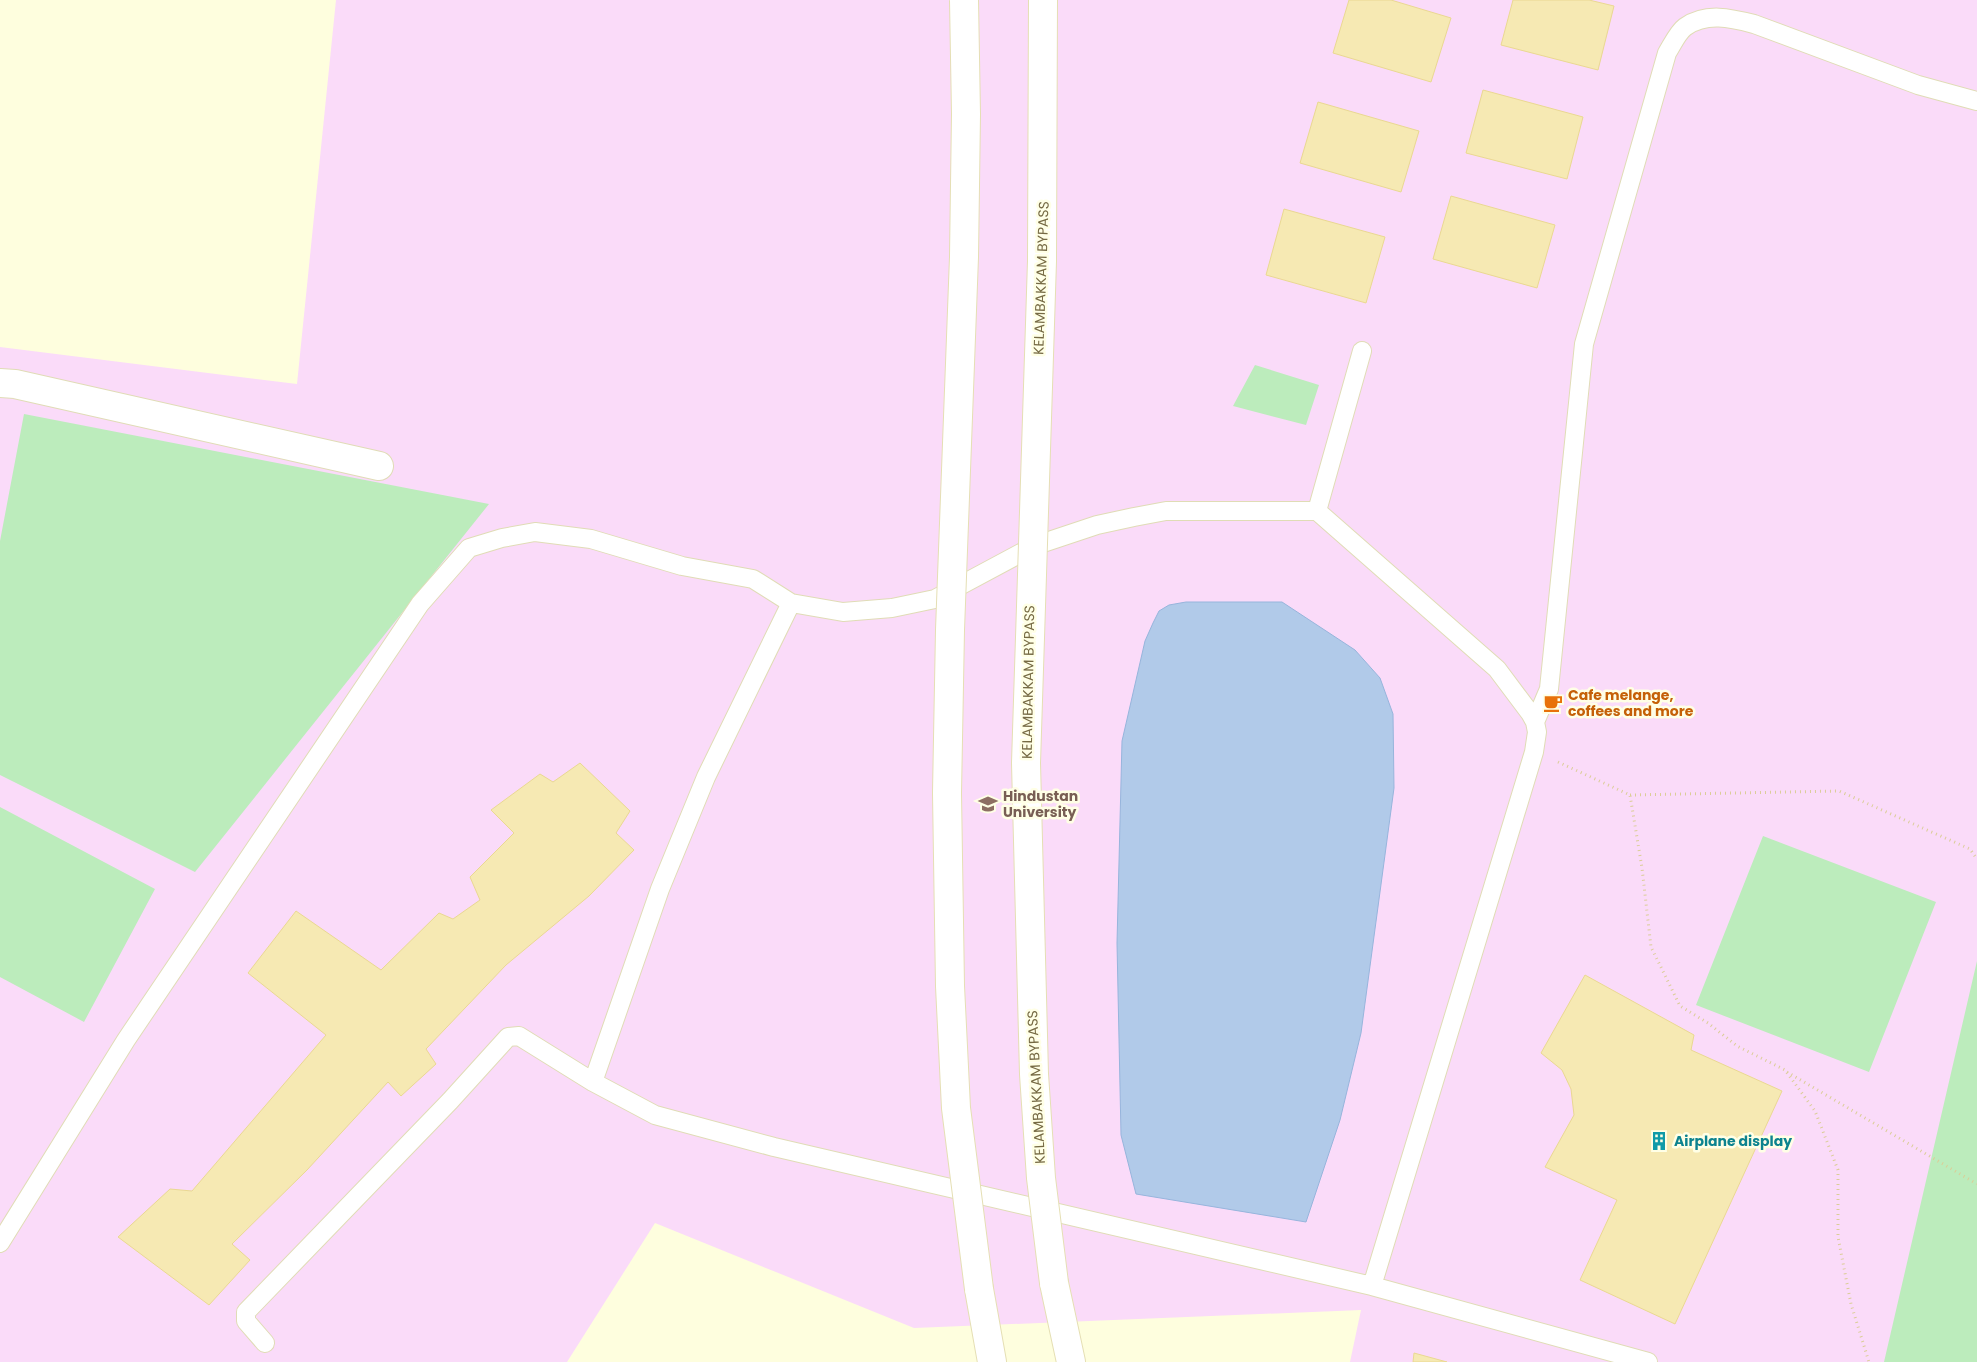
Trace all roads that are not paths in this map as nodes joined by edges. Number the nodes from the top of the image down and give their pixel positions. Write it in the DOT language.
graph roads {
  1 [pos="964,0"];
  2 [pos="1043,0"];
  3 [pos="1977,101"];
  4 [pos="1362,351"];
  5 [pos="0,383"];
  6 [pos="379,466"];
  7 [pos="1317,510"];
  8 [pos="791,603"];
  9 [pos="1535,722"];
  10 [pos="593,1082"];
  11 [pos="0,1243"];
  12 [pos="1372,1286"];
  13 [pos="265,1343"];
  14 [pos="992,1362"];
  15 [pos="1070,1362"];
  16 [pos="1648,1362"];
  1 -- 14 [label="main road, bridge"];
  2 -- 15 [label="main road, KELAMBAKKAM BYPASS, bridge"];
  3 -- 9 [label="lane"];
  4 -- 7 [label="lane"];
  5 -- 6 [label="main road"];
  7 -- 8 [label="lane"];
  7 -- 9 [label="lane"];
  8 -- 10 [label="lane"];
  8 -- 11 [label="lane"];
  9 -- 12 [label="lane"];
  10 -- 12 [label="lane"];
  10 -- 13 [label="lane"];
  12 -- 16 [label="lane"];
}
